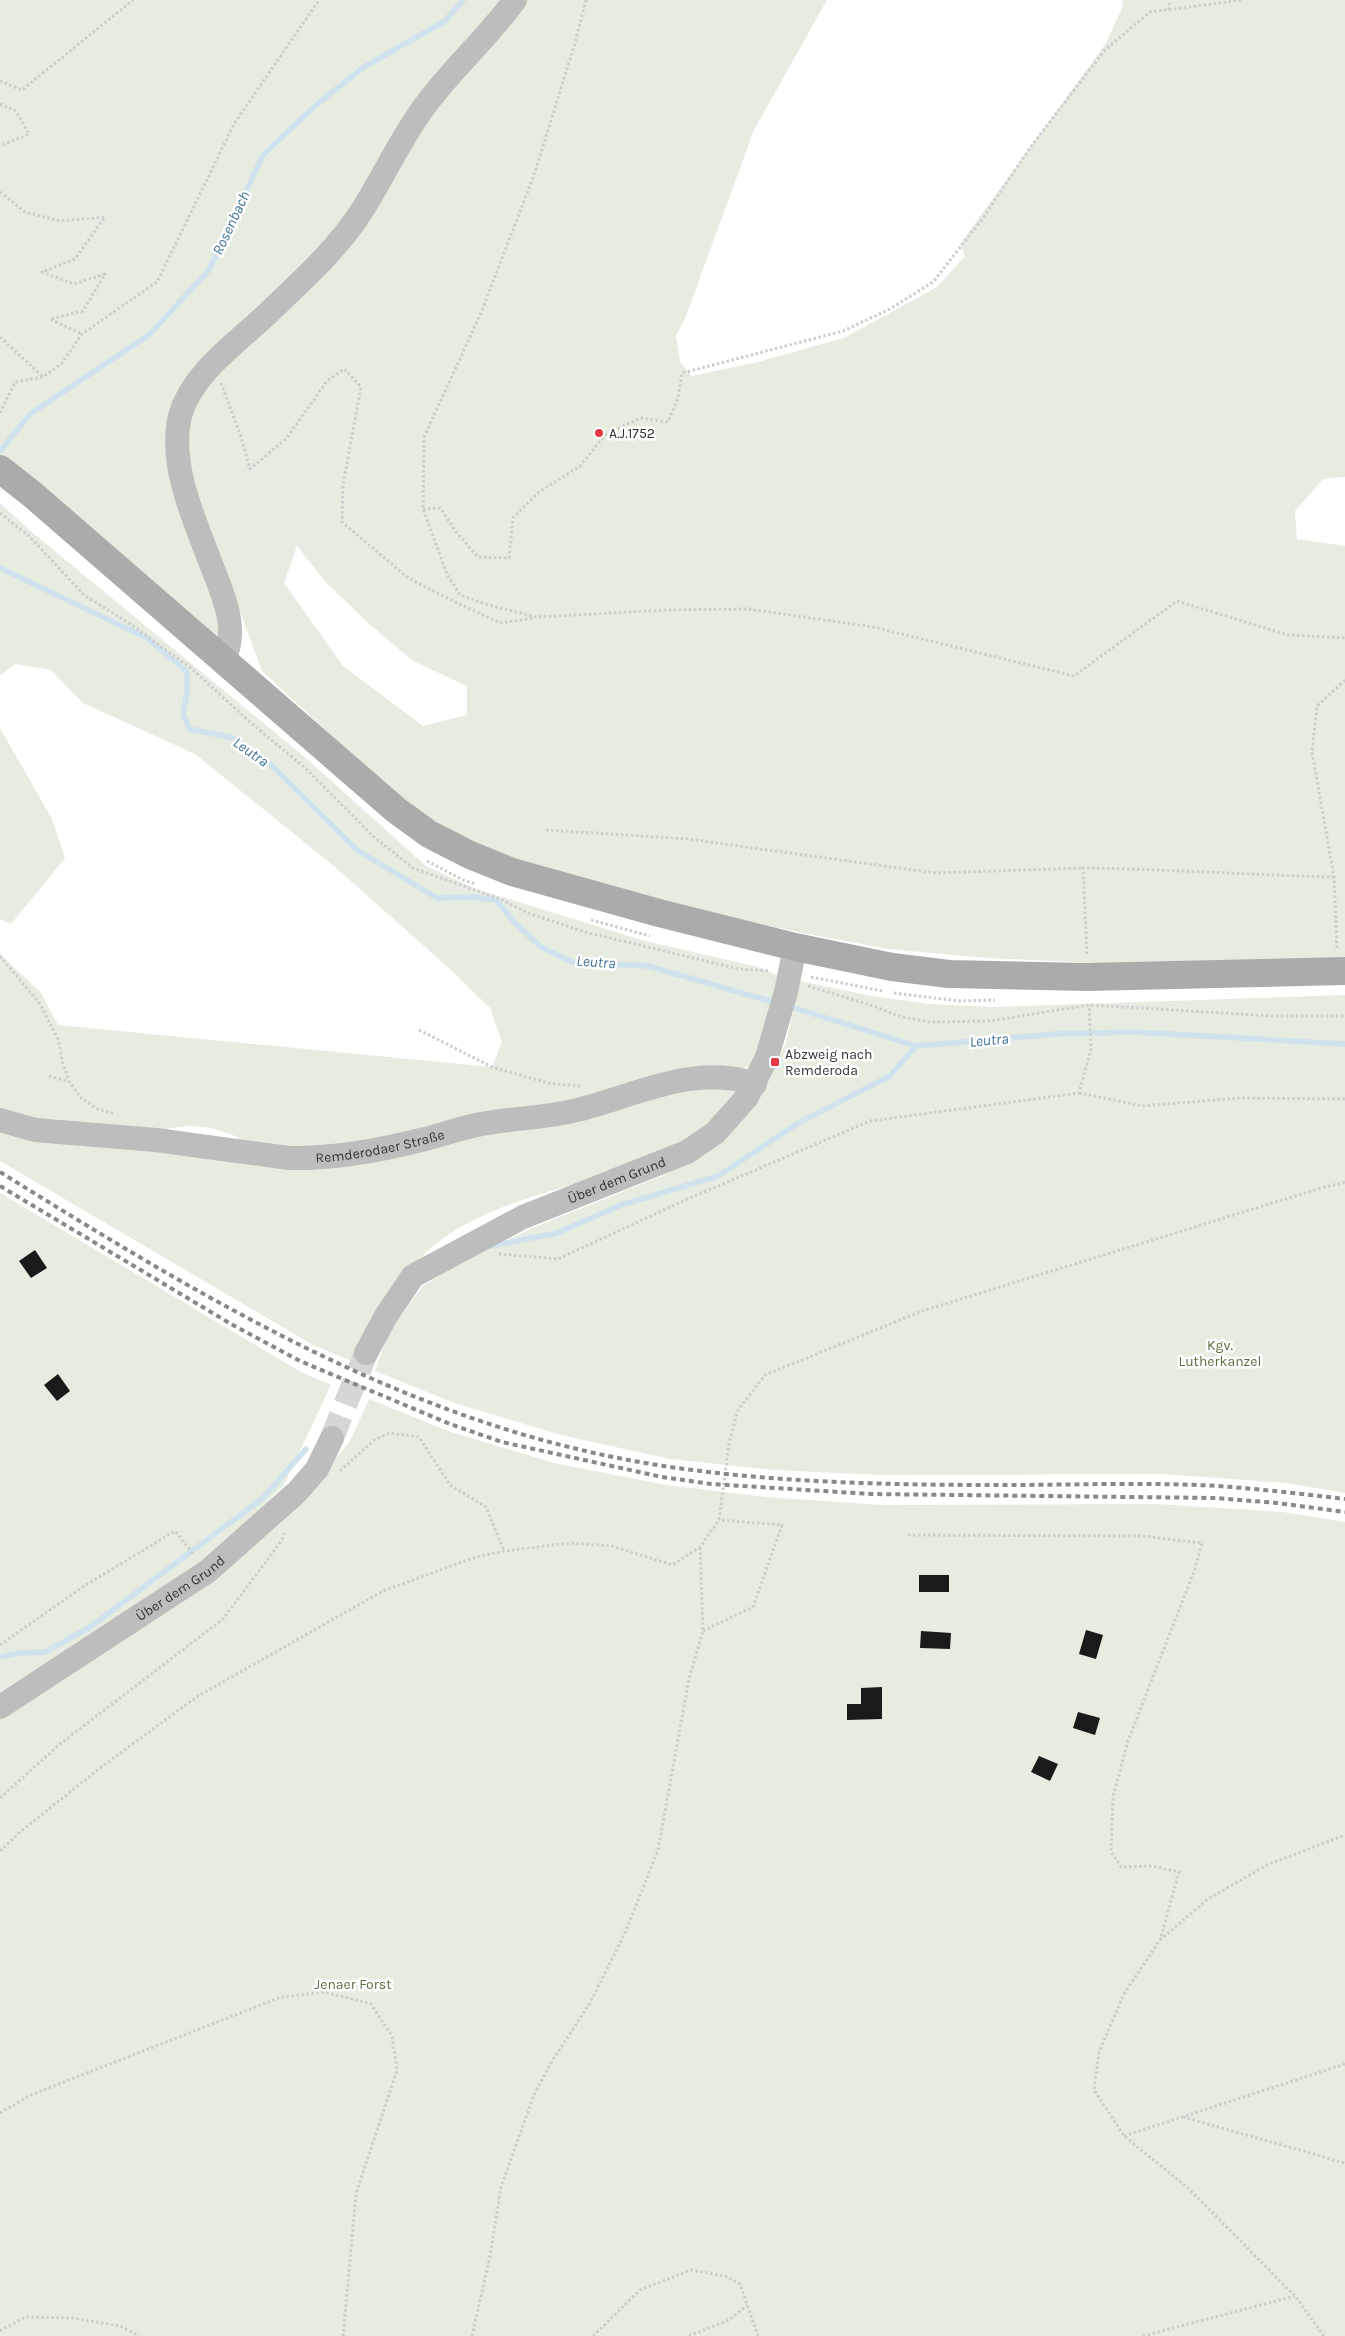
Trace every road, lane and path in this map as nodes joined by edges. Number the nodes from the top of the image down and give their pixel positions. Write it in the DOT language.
graph roads {
  1 [pos="133,0"];
  2 [pos="319,0"];
  3 [pos="515,0"];
  4 [pos="586,0"];
  5 [pos="1170,0"];
  6 [pos="1242,0"];
  7 [pos="1169,10"];
  8 [pos="0,81"];
  9 [pos="0,104"];
  10 [pos="0,146"];
  11 [pos="0,192"];
  12 [pos="82,334"];
  13 [pos="0,337"];
  14 [pos="214,364"];
  15 [pos="43,377"];
  16 [pos="0,413"];
  17 [pos="0,469"];
  18 [pos="423,508"];
  19 [pos="0,513"];
  20 [pos="536,617"];
  21 [pos="1345,638"];
  22 [pos="224,661"];
  23 [pos="1345,680"];
  24 [pos="546,830"];
  25 [pos="1083,868"];
  26 [pos="1334,877"];
  27 [pos="0,956"];
  28 [pos="791,970"];
  29 [pos="1342,971"];
  30 [pos="1088,977"];
  31 [pos="1089,1012"];
  32 [pos="1345,1016"];
  33 [pos="419,1030"];
  34 [pos="49,1076"];
  35 [pos="69,1082"];
  36 [pos="754,1084"];
  37 [pos="584,1086"];
  38 [pos="1079,1094"];
  39 [pos="1345,1099"];
  40 [pos="121,1115"];
  41 [pos="0,1120"];
  42 [pos="1345,1182"];
  43 [pos="498,1254"];
  44 [pos="366,1353"];
  45 [pos="332,1438"];
  46 [pos="317,1469"];
  47 [pos="719,1520"];
  48 [pos="285,1531"];
  49 [pos="908,1535"];
  50 [pos="700,1548"];
  51 [pos="504,1551"];
  52 [pos="199,1560"];
  53 [pos="703,1630"];
  54 [pos="0,1645"];
  55 [pos="0,1707"];
  56 [pos="0,1798"];
  57 [pos="1345,1835"];
  58 [pos="0,1851"];
  59 [pos="1160,1940"];
  60 [pos="1345,2064"];
  61 [pos="0,2113"];
  62 [pos="1182,2117"];
  63 [pos="1124,2136"];
  64 [pos="1345,2163"];
  65 [pos="1295,2296"];
  66 [pos="747,2305"];
  67 [pos="0,2331"];
  68 [pos="139,2336"];
  69 [pos="344,2336"];
  70 [pos="472,2336"];
  71 [pos="593,2336"];
  72 [pos="689,2336"];
  73 [pos="758,2336"];
  74 [pos="1143,2336"];
  75 [pos="1324,2336"];
  1 -- 8 [label="path"];
  2 -- 12 [label="path"];
  3 -- 14 [label="street"];
  4 -- 18 [label="path"];
  5 -- 7 [label="path"];
  6 -- 7 [label="path"];
  7 -- 18 [label="path"];
  9 -- 10 [label="path"];
  11 -- 12 [label="path"];
  12 -- 15 [label="path"];
  13 -- 15 [label="path"];
  14 -- 20 [label="path"];
  14 -- 22 [label="street"];
  15 -- 16 [label="path"];
  17 -- 22 [label="main road"];
  18 -- 20 [label="path"];
  19 -- 28 [label="path"];
  20 -- 21 [label="path"];
  22 -- 28 [label="main road"];
  23 -- 26 [label="path"];
  24 -- 25 [label="path"];
  25 -- 26 [label="path"];
  25 -- 30 [label="path"];
  26 -- 29 [label="path"];
  27 -- 35 [label="path"];
  28 -- 30 [label="main road"];
  28 -- 32 [label="path"];
  28 -- 36 [label="street, Über dem Grund"];
  29 -- 30 [label="main road"];
  31 -- 38 [label="path"];
  33 -- 37 [label="path"];
  34 -- 35 [label="path"];
  35 -- 40 [label="path"];
  36 -- 41 [label="street, Remderodaer Straße"];
  36 -- 44 [label="street, Über dem Grund"];
  38 -- 39 [label="path"];
  38 -- 43 [label="path"];
  42 -- 47 [label="path"];
  45 -- 46 [label="street, Über dem Grund"];
  46 -- 51 [label="path"];
  46 -- 55 [label="street, Über dem Grund"];
  47 -- 50 [label="path"];
  47 -- 53 [label="path"];
  48 -- 56 [label="path"];
  49 -- 59 [label="path"];
  50 -- 51 [label="path"];
  50 -- 53 [label="path"];
  51 -- 58 [label="path"];
  52 -- 54 [label="path"];
  53 -- 70 [label="path"];
  57 -- 59 [label="path"];
  59 -- 63 [label="path"];
  60 -- 62 [label="path"];
  61 -- 69 [label="path"];
  62 -- 63 [label="path"];
  62 -- 64 [label="path"];
  63 -- 65 [label="path"];
  65 -- 74 [label="path"];
  65 -- 75 [label="path"];
  66 -- 71 [label="path"];
  66 -- 72 [label="path"];
  66 -- 73 [label="path"];
  67 -- 68 [label="path"];
}
